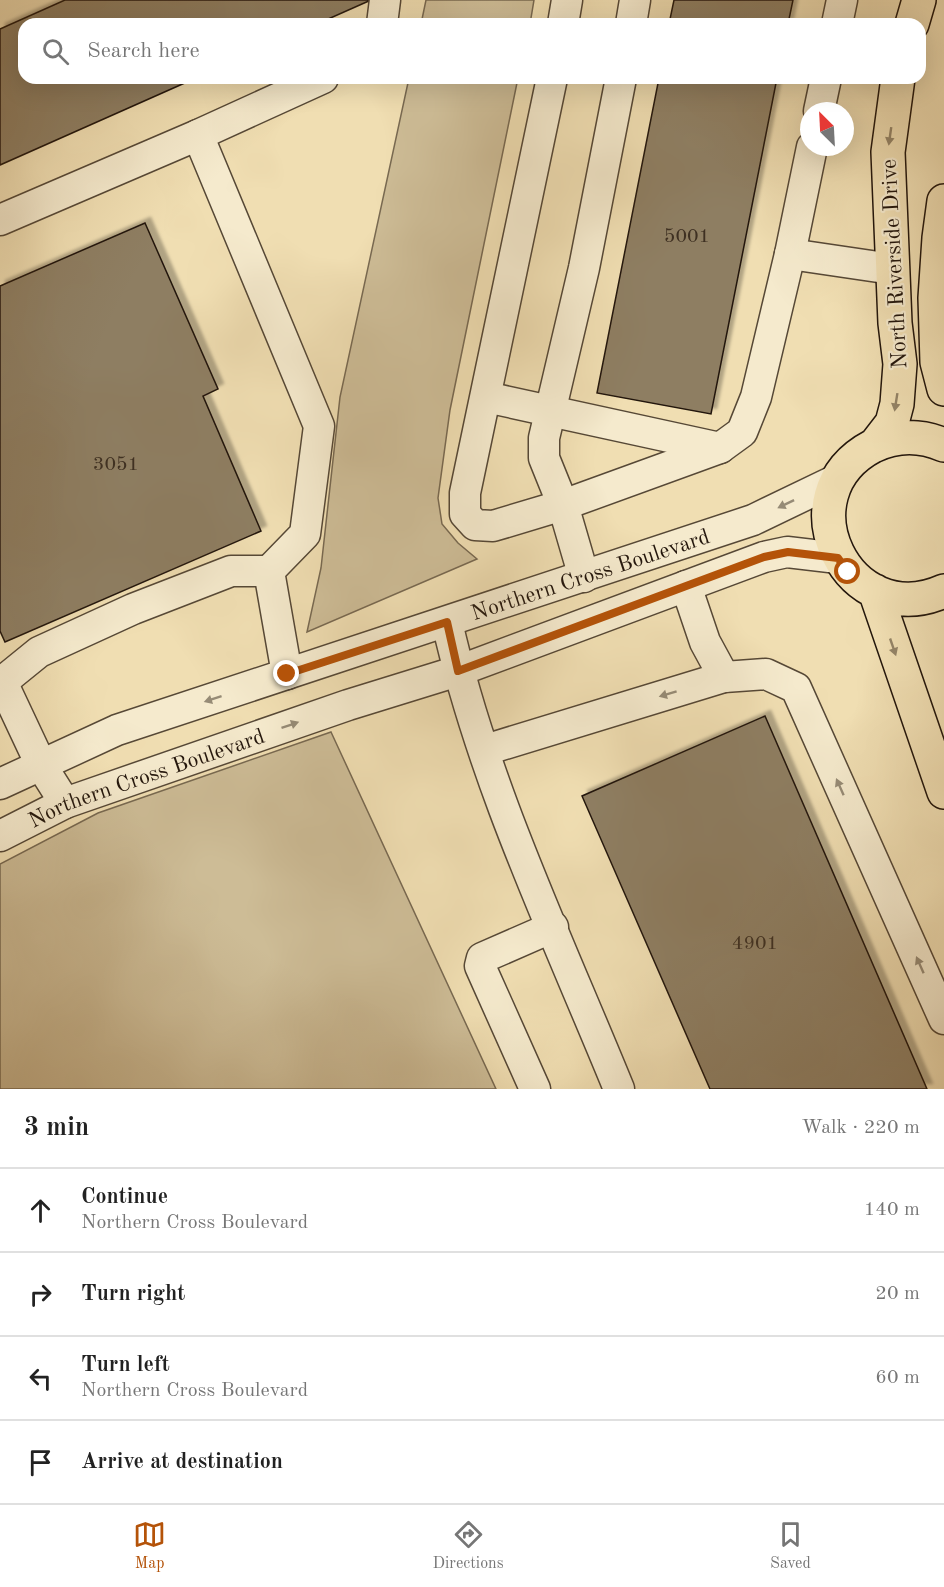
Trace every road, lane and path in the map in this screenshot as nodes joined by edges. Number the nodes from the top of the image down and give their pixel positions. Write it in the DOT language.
graph roads {
  1 [pos="385,0"];
  2 [pos="567,0"];
  3 [pos="635,0"];
  4 [pos="842,0"];
  5 [pos="919,0"];
  6 [pos="383,18"];
  7 [pos="564,18"];
  8 [pos="632,18"];
  9 [pos="838,18"];
  10 [pos="914,18"];
  11 [pos="310,84"];
  12 [pos="551,84"];
  13 [pos="620,84"];
  14 [pos="825,84"];
  15 [pos="897,84"];
  16 [pos="821,102"];
  17 [pos="198,135"];
  18 [pos="810,156"];
  19 [pos="944,201"];
  20 [pos="0,220"];
  21 [pos="790,254"];
  22 [pos="892,268"];
  23 [pos="944,389"];
  24 [pos="486,397"];
  25 [pos="550,410"];
  26 [pos="875,445"];
  27 [pos="944,445"];
  28 [pos="720,448"];
  29 [pos="838,479"];
  30 [pos="563,505"];
  31 [pos="838,558"];
  32 [pos="269,571"];
  33 [pos="584,577"];
  34 [pos="686,586"];
  35 [pos="874,591"];
  36 [pos="944,591"];
  37 [pos="447,622"];
  38 [pos="458,671"];
  39 [pos="287,674"];
  40 [pos="724,677"];
  41 [pos="1,682"];
  42 [pos="484,750"];
  43 [pos="41,765"];
  44 [pos="0,784"];
  45 [pos="944,792"];
  46 [pos="65,803"];
  47 [pos="0,836"];
  48 [pos="553,927"];
  49 [pos="944,1019"];
  50 [pos="535,1089"];
  51 [pos="619,1089"];
  1 -- 6 [label="street"];
  2 -- 7 [label="street"];
  3 -- 8 [label="street"];
  4 -- 9 [label="street"];
  5 -- 10 [label="main road"];
  11 -- 17 [label="street"];
  12 -- 24 [label="street"];
  13 -- 25 [label="street"];
  14 -- 16 [label="street"];
  15 -- 22 [label="main road, North Riverside Drive, one-way"];
  17 -- 20 [label="street"];
  17 -- 32 [label="street"];
  18 -- 21 [label="street"];
  19 -- 23 [label="main road, North Riverside Drive"];
  21 -- 22 [label="street"];
  21 -- 28 [label="street"];
  22 -- 26 [label="main road, North Riverside Drive, one-way"];
  24 -- 25 [label="street"];
  24 -- 30 [label="street"];
  25 -- 28 [label="street"];
  25 -- 30 [label="street"];
  26 -- 27 [label="main road"];
  26 -- 29 [label="main road"];
  28 -- 30 [label="street"];
  29 -- 31 [label="main road"];
  29 -- 33 [label="street, Northern Cross Boulevard, one-way"];
  30 -- 33 [label="street"];
  31 -- 34 [label="street, Northern Cross Boulevard"];
  31 -- 35 [label="main road"];
  32 -- 39 [label="street"];
  32 -- 41 [label="street"];
  33 -- 37 [label="street, Northern Cross Boulevard"];
  34 -- 38 [label="street, Northern Cross Boulevard"];
  34 -- 40 [label="street"];
  35 -- 36 [label="main road"];
  35 -- 45 [label="main road, one-way"];
  37 -- 38 [label="street"];
  37 -- 39 [label="street, Northern Cross Boulevard"];
  38 -- 42 [label="street"];
  46 -- 38 [label="street, Northern Cross Boulevard, one-way"];
  39 -- 43 [label="street, Northern Cross Boulevard, one-way"];
  40 -- 42 [label="street, one-way"];
  49 -- 40 [label="street, one-way"];
  41 -- 43 [label="street"];
  42 -- 48 [label="street"];
  43 -- 44 [label="street, Northern Cross Boulevard"];
  43 -- 46 [label="street"];
  46 -- 47 [label="street, Northern Cross Boulevard"];
  48 -- 50 [label="street"];
  48 -- 51 [label="street"];
}
